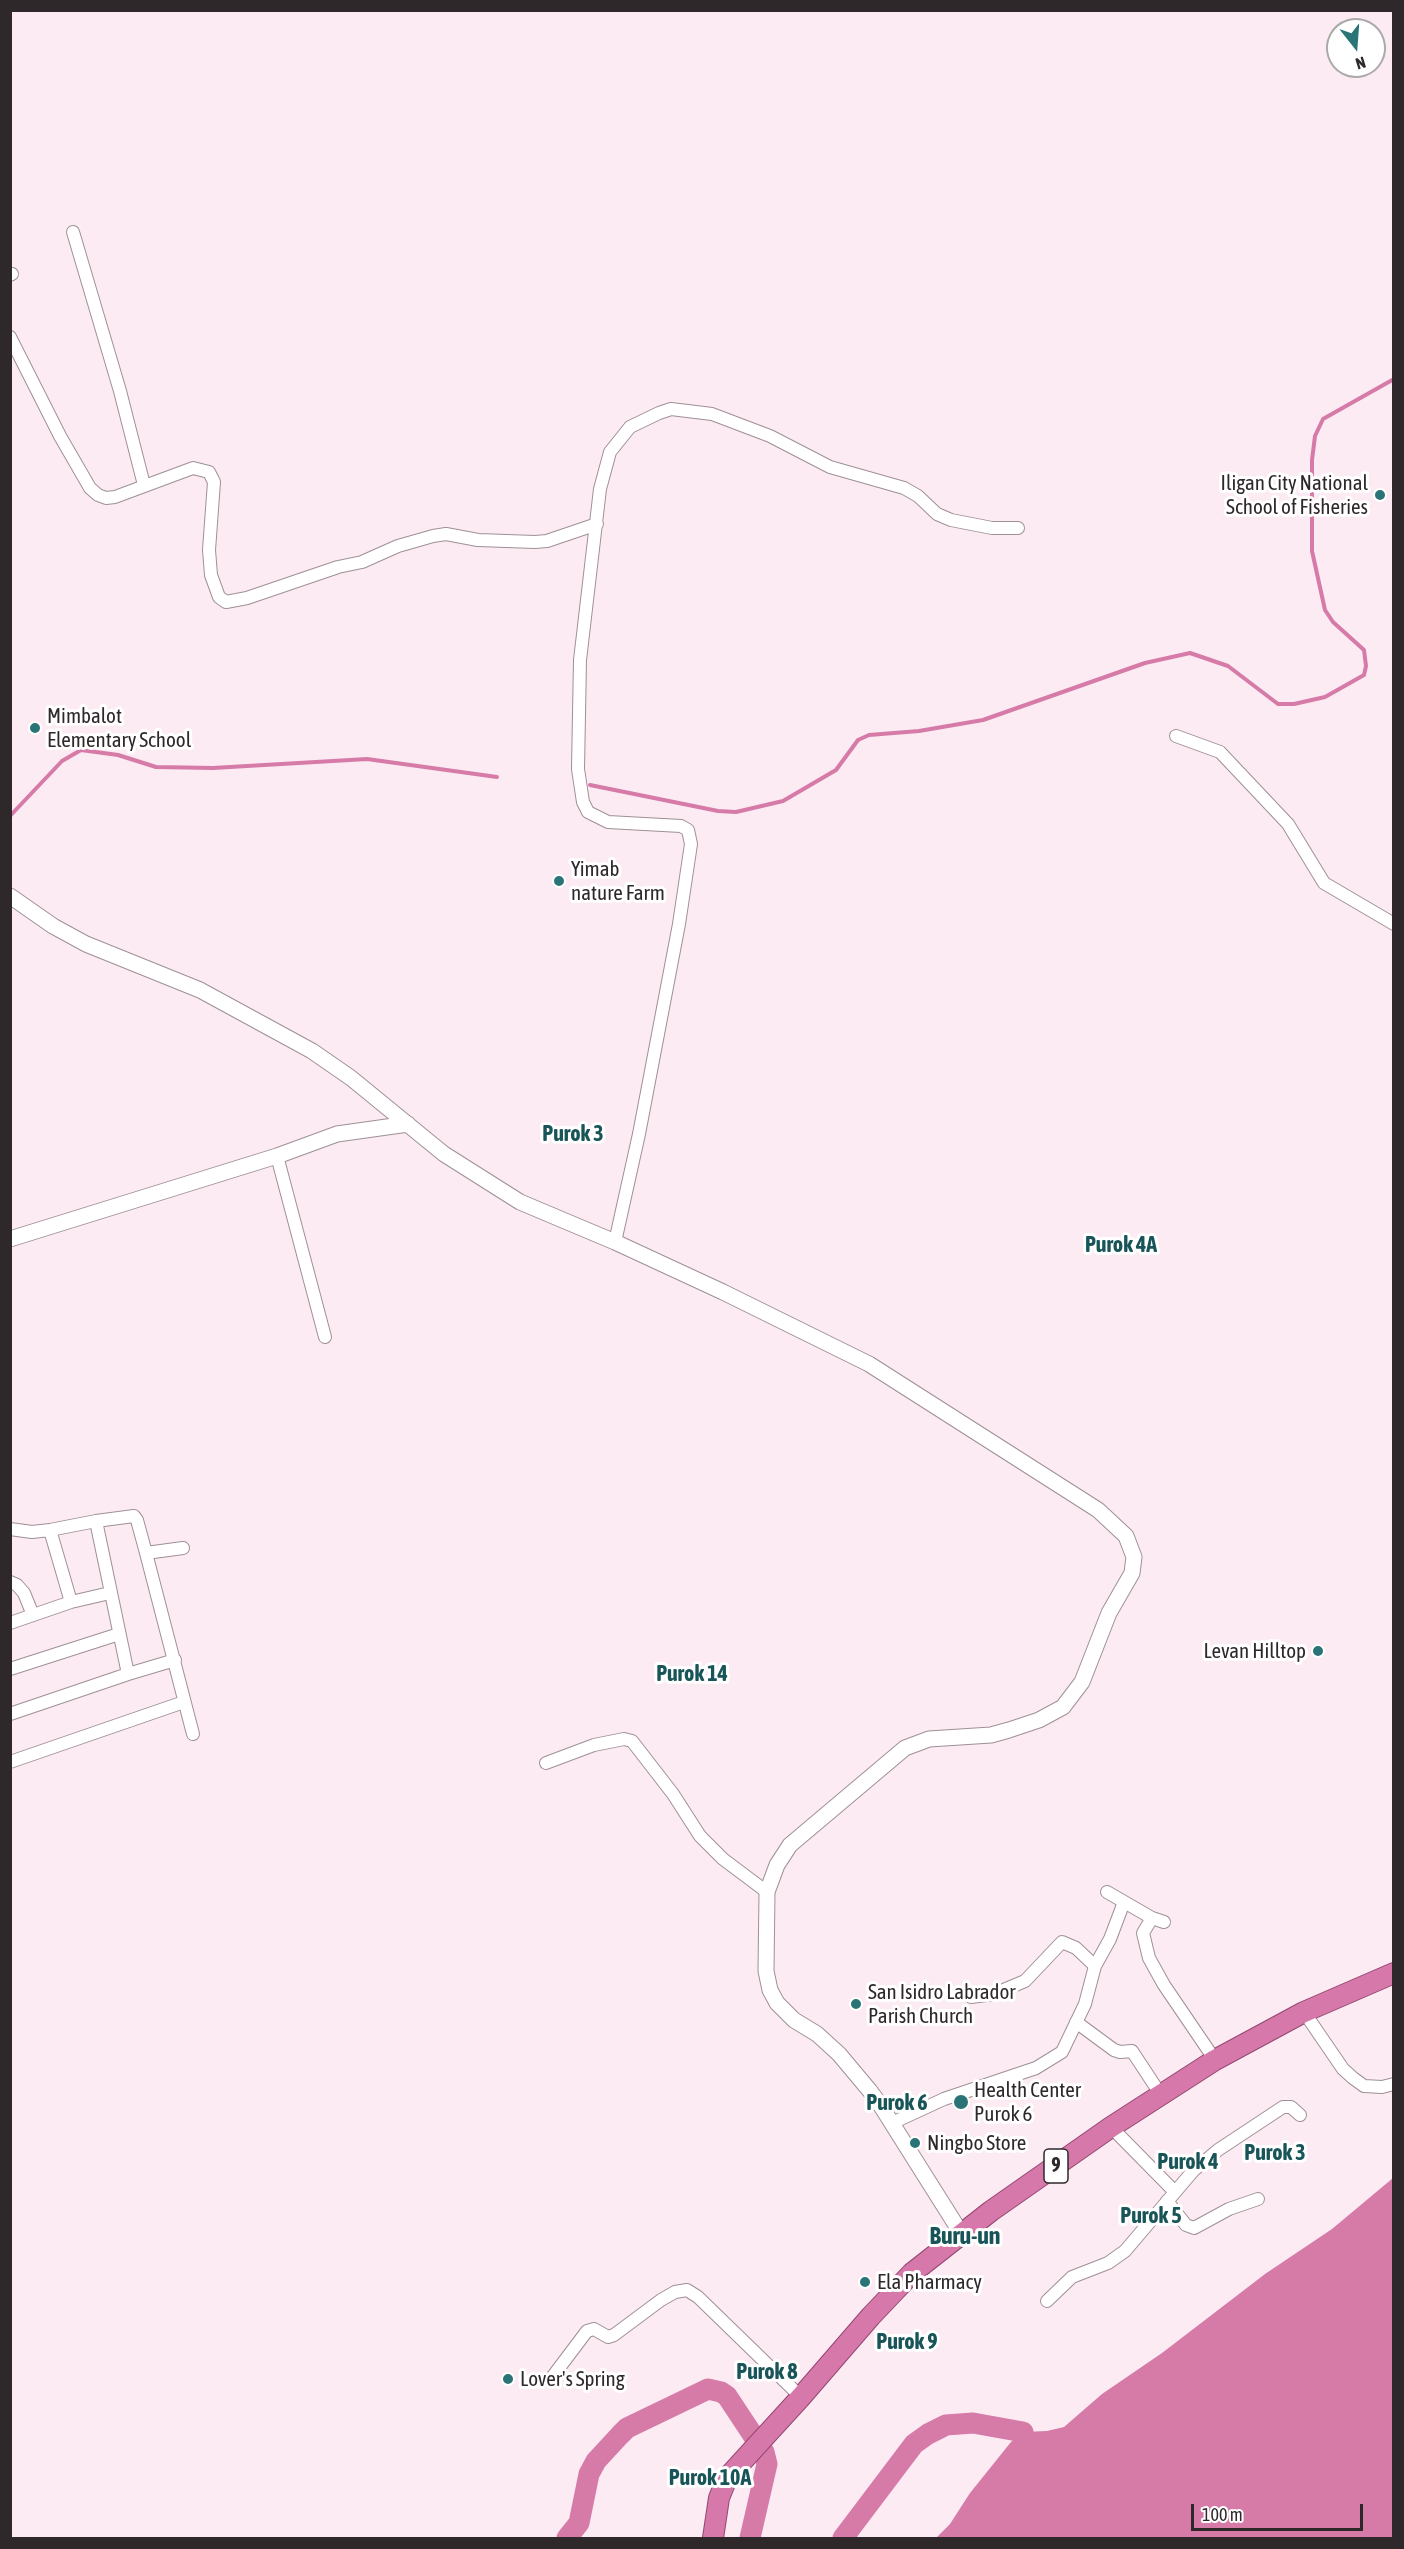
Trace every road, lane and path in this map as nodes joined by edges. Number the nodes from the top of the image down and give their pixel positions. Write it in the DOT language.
graph roads {
  1 [pos="73,232"];
  2 [pos="10,337"];
  3 [pos="144,485"];
  4 [pos="597,524"];
  5 [pos="1018,528"];
  6 [pos="1176,736"];
  7 [pos="10,896"];
  8 [pos="1394,924"];
  9 [pos="408,1124"];
  10 [pos="277,1156"];
  11 [pos="10,1239"];
  12 [pos="615,1242"];
  13 [pos="325,1337"];
  14 [pos="96,1521"];
  15 [pos="10,1529"];
  16 [pos="51,1530"];
  17 [pos="183,1548"];
  18 [pos="146,1553"];
  19 [pos="10,1582"];
  20 [pos="110,1593"];
  21 [pos="71,1602"];
  22 [pos="33,1615"];
  23 [pos="10,1623"];
  24 [pos="118,1634"];
  25 [pos="175,1660"];
  26 [pos="10,1669"];
  27 [pos="128,1674"];
  28 [pos="184,1702"];
  29 [pos="10,1714"];
  30 [pos="193,1734"];
  31 [pos="10,1762"];
  32 [pos="546,1763"];
  33 [pos="767,1892"];
  34 [pos="1107,1892"];
  35 [pos="1124,1902"];
  36 [pos="1152,1918"];
  37 [pos="1164,1922"];
  38 [pos="1095,1966"];
  39 [pos="1394,1973"];
  40 [pos="971,1997"];
  41 [pos="1304,2012"];
  42 [pos="1076,2022"];
  43 [pos="1215,2060"];
  44 [pos="1394,2084"];
  45 [pos="1161,2095"];
  46 [pos="1300,2115"];
  47 [pos="892,2123"];
  48 [pos="1112,2127"];
  49 [pos="1171,2197"];
  50 [pos="1258,2199"];
  51 [pos="961,2233"];
  52 [pos="1047,2301"];
  53 [pos="550,2380"];
  54 [pos="801,2397"];
  55 [pos="713,2538"];
  1 -- 3 [label="street"];
  2 -- 3 [label="street"];
  3 -- 4 [label="street"];
  4 -- 5 [label="street"];
  4 -- 12 [label="street"];
  6 -- 8 [label="street"];
  7 -- 9 [label="street"];
  9 -- 10 [label="street"];
  9 -- 12 [label="street"];
  10 -- 11 [label="street"];
  10 -- 13 [label="street"];
  12 -- 33 [label="street"];
  14 -- 16 [label="street"];
  14 -- 18 [label="street"];
  14 -- 20 [label="street"];
  15 -- 16 [label="street"];
  16 -- 21 [label="street"];
  17 -- 18 [label="street"];
  18 -- 25 [label="street"];
  19 -- 22 [label="street"];
  20 -- 21 [label="street"];
  20 -- 24 [label="street"];
  21 -- 22 [label="street"];
  22 -- 23 [label="street"];
  24 -- 26 [label="street"];
  24 -- 27 [label="street"];
  25 -- 27 [label="street"];
  25 -- 28 [label="street"];
  27 -- 29 [label="street"];
  28 -- 30 [label="street"];
  28 -- 31 [label="street"];
  32 -- 33 [label="street"];
  33 -- 47 [label="street"];
  34 -- 35 [label="street"];
  35 -- 36 [label="street"];
  35 -- 38 [label="street"];
  36 -- 37 [label="street"];
  36 -- 43 [label="street"];
  38 -- 40 [label="street"];
  38 -- 42 [label="street"];
  39 -- 41 [label="highway, 9"];
  41 -- 43 [label="highway, 9"];
  41 -- 44 [label="street"];
  42 -- 45 [label="street"];
  42 -- 47 [label="street"];
  43 -- 45 [label="highway, 9"];
  45 -- 48 [label="highway, 9"];
  46 -- 49 [label="street"];
  47 -- 51 [label="street"];
  48 -- 49 [label="street"];
  48 -- 51 [label="highway, 9"];
  49 -- 50 [label="street"];
  49 -- 52 [label="street"];
  51 -- 54 [label="highway, 9"];
  53 -- 54 [label="street"];
  54 -- 55 [label="highway, 9"];
}
